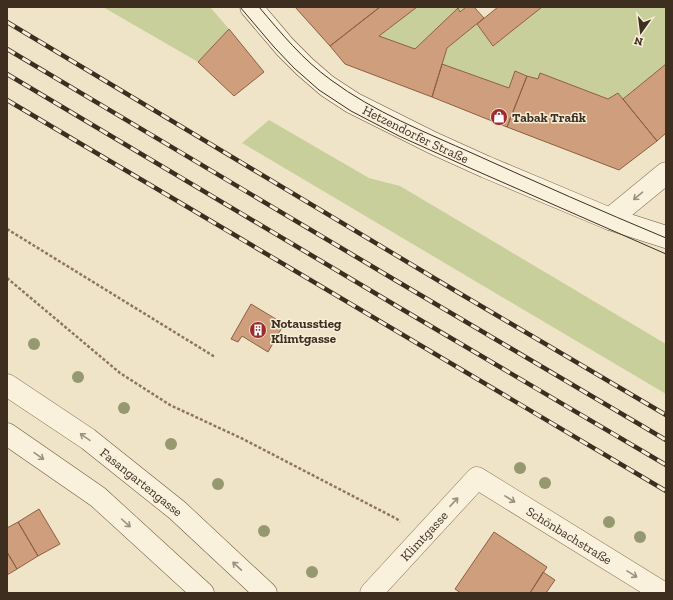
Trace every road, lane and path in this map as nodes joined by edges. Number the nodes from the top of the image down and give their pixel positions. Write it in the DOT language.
graph roads {
  1 [pos="251,7"];
  2 [pos="666,173"];
  3 [pos="610,219"];
  4 [pos="7,228"];
  5 [pos="666,237"];
  6 [pos="666,252"];
  7 [pos="7,278"];
  8 [pos="215,356"];
  9 [pos="7,385"];
  10 [pos="7,434"];
  11 [pos="477,478"];
  12 [pos="420,539"];
  13 [pos="203,593"];
  14 [pos="266,593"];
  15 [pos="371,593"];
  16 [pos="663,593"];
  1 -- 3 [label="main road, Hetzendorfer Straße"];
  2 -- 3 [label="main road, one-way"];
  3 -- 5 [label="main road, Hetzendorfer Straße"];
  3 -- 6 [label="main road, Hetzendorfer Straße"];
  4 -- 8 [label="path"];
  7 -- 12 [label="path"];
  14 -- 9 [label="main road, Fasangartengasse, one-way"];
  10 -- 13 [label="main road, one-way"];
  12 -- 11 [label="main road, Klimtgasse, one-way"];
  11 -- 16 [label="main road, Schönbachstraße, one-way"];
  12 -- 15 [label="main road, Klimtgasse"];
}
